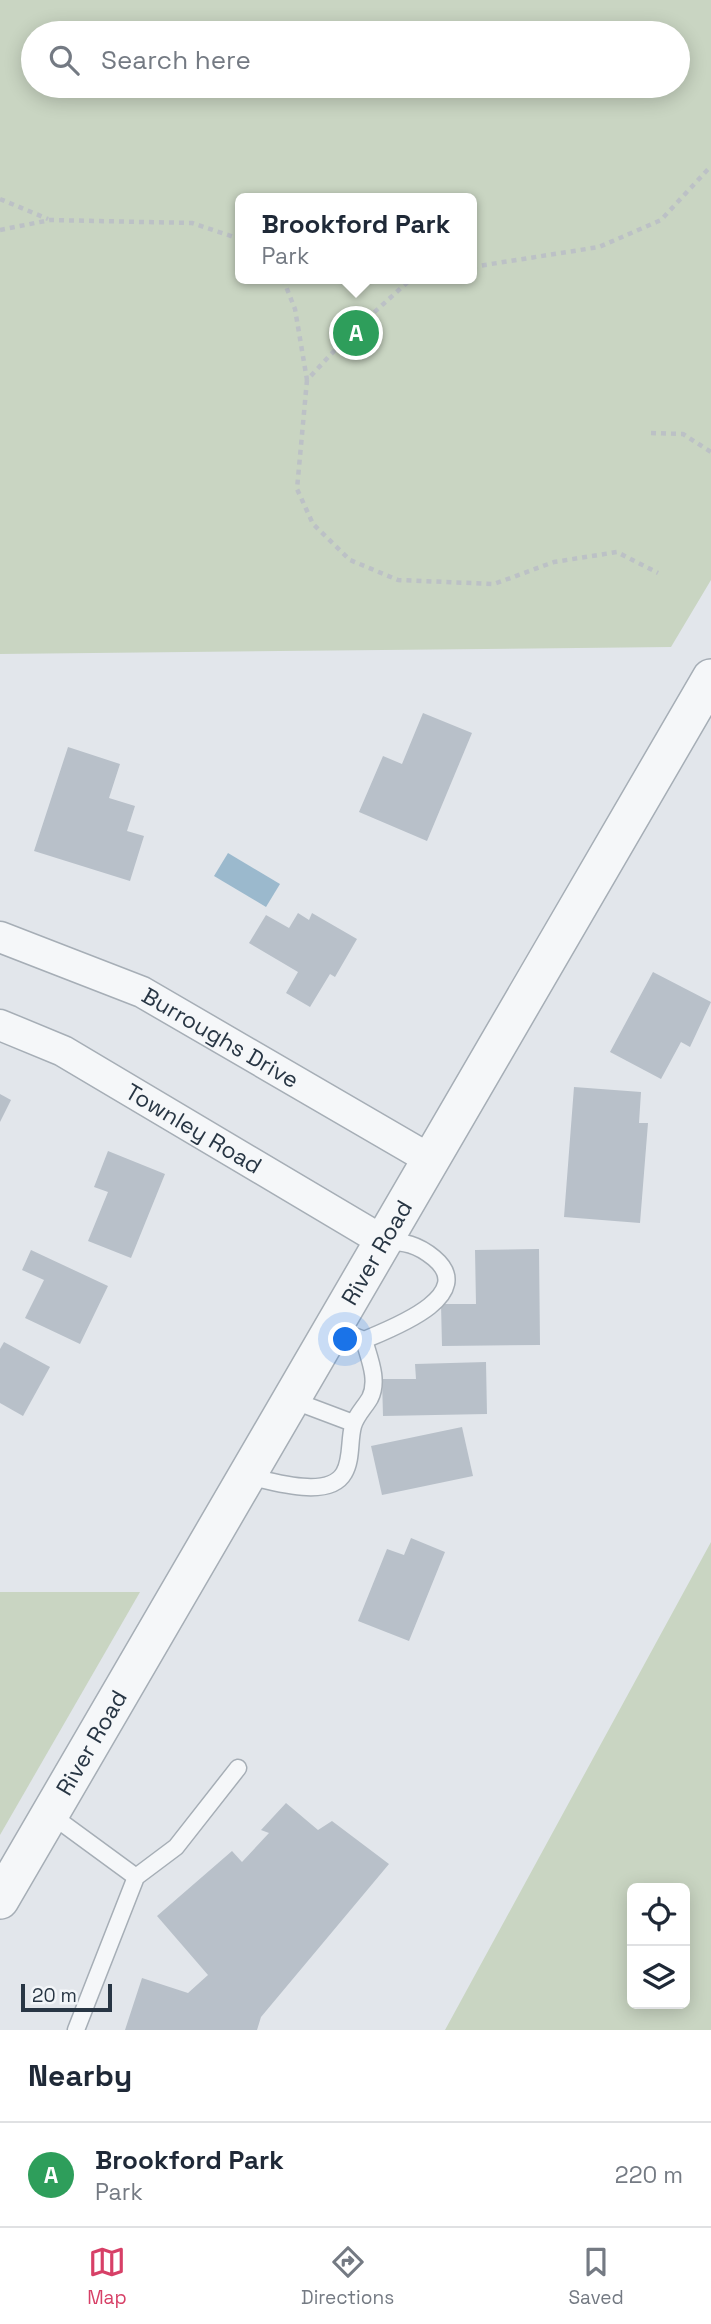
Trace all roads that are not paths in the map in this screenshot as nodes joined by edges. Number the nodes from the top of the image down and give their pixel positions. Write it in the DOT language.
graph roads {
  1 [pos="711,678"];
  2 [pos="0,937"];
  3 [pos="0,1025"];
  4 [pos="430,1160"];
  5 [pos="383,1241"];
  6 [pos="349,1334"];
  7 [pos="292,1399"];
  8 [pos="354,1423"];
  9 [pos="247,1476"];
  10 [pos="238,1768"];
  11 [pos="50,1814"];
  12 [pos="136,1877"];
  13 [pos="0,1900"];
  14 [pos="76,2030"];
  1 -- 4 [label="street, River Road"];
  2 -- 4 [label="street, Burroughs Drive"];
  3 -- 5 [label="street, Townley Road"];
  4 -- 5 [label="street, River Road"];
  5 -- 6 [label="street, River Road"];
  5 -- 6 [label="lane"];
  6 -- 7 [label="street, River Road"];
  6 -- 8 [label="lane"];
  7 -- 8 [label="lane"];
  7 -- 9 [label="street, River Road"];
  8 -- 9 [label="lane"];
  9 -- 11 [label="street, River Road"];
  10 -- 12 [label="lane"];
  11 -- 12 [label="lane"];
  11 -- 13 [label="street, River Road"];
  12 -- 14 [label="lane"];
}
